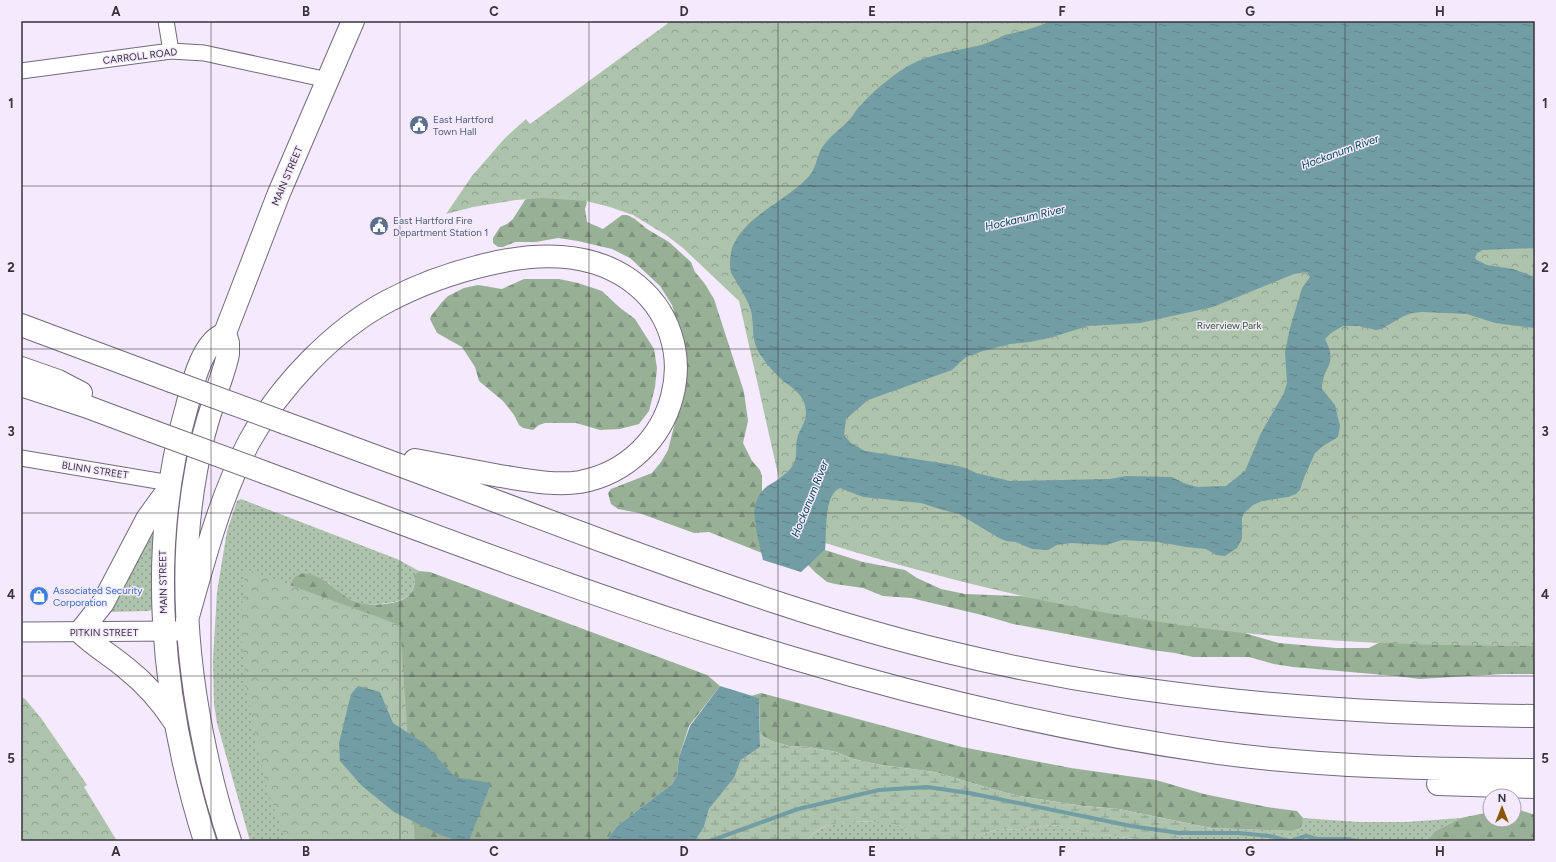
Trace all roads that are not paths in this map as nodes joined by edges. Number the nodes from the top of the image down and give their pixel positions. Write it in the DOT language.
graph roads {
  1 [pos="166,21"];
  2 [pos="353,21"];
  3 [pos="171,51"];
  4 [pos="21,71"];
  5 [pos="328,80"];
  6 [pos="21,325"];
  7 [pos="225,333"];
  8 [pos="22,381"];
  9 [pos="355,449"];
  10 [pos="21,458"];
  11 [pos="169,486"];
  12 [pos="187,626"];
  13 [pos="165,631"];
  14 [pos="21,632"];
  15 [pos="80,632"];
  16 [pos="1377,712"];
  17 [pos="1535,716"];
  18 [pos="176,723"];
  19 [pos="1535,729"];
  20 [pos="1527,778"];
  21 [pos="205,841"];
  22 [pos="230,841"];
  1 -- 3 [label="street"];
  2 -- 5 [label="highway, MAIN STREET"];
  3 -- 4 [label="street, CARROLL ROAD"];
  3 -- 5 [label="street, CARROLL ROAD"];
  5 -- 7 [label="highway, MAIN STREET"];
  6 -- 9 [label="highway, bridge"];
  7 -- 11 [label="highway, MAIN STREET"];
  7 -- 12 [label="highway, MAIN STREET"];
  8 -- 20 [label="highway, bridge"];
  9 -- 12 [label="highway"];
  9 -- 16 [label="highway"];
  10 -- 11 [label="street, BLINN STREET"];
  11 -- 13 [label="highway, MAIN STREET"];
  11 -- 15 [label="highway"];
  12 -- 13 [label="main road, PITKIN STREET"];
  12 -- 22 [label="highway, MAIN STREET"];
  13 -- 15 [label="main road, PITKIN STREET"];
  13 -- 18 [label="highway, MAIN STREET"];
  14 -- 15 [label="main road, PITKIN STREET"];
  15 -- 18 [label="highway"];
  16 -- 17 [label="highway"];
  16 -- 19 [label="highway"];
  18 -- 21 [label="highway, MAIN STREET"];
}
